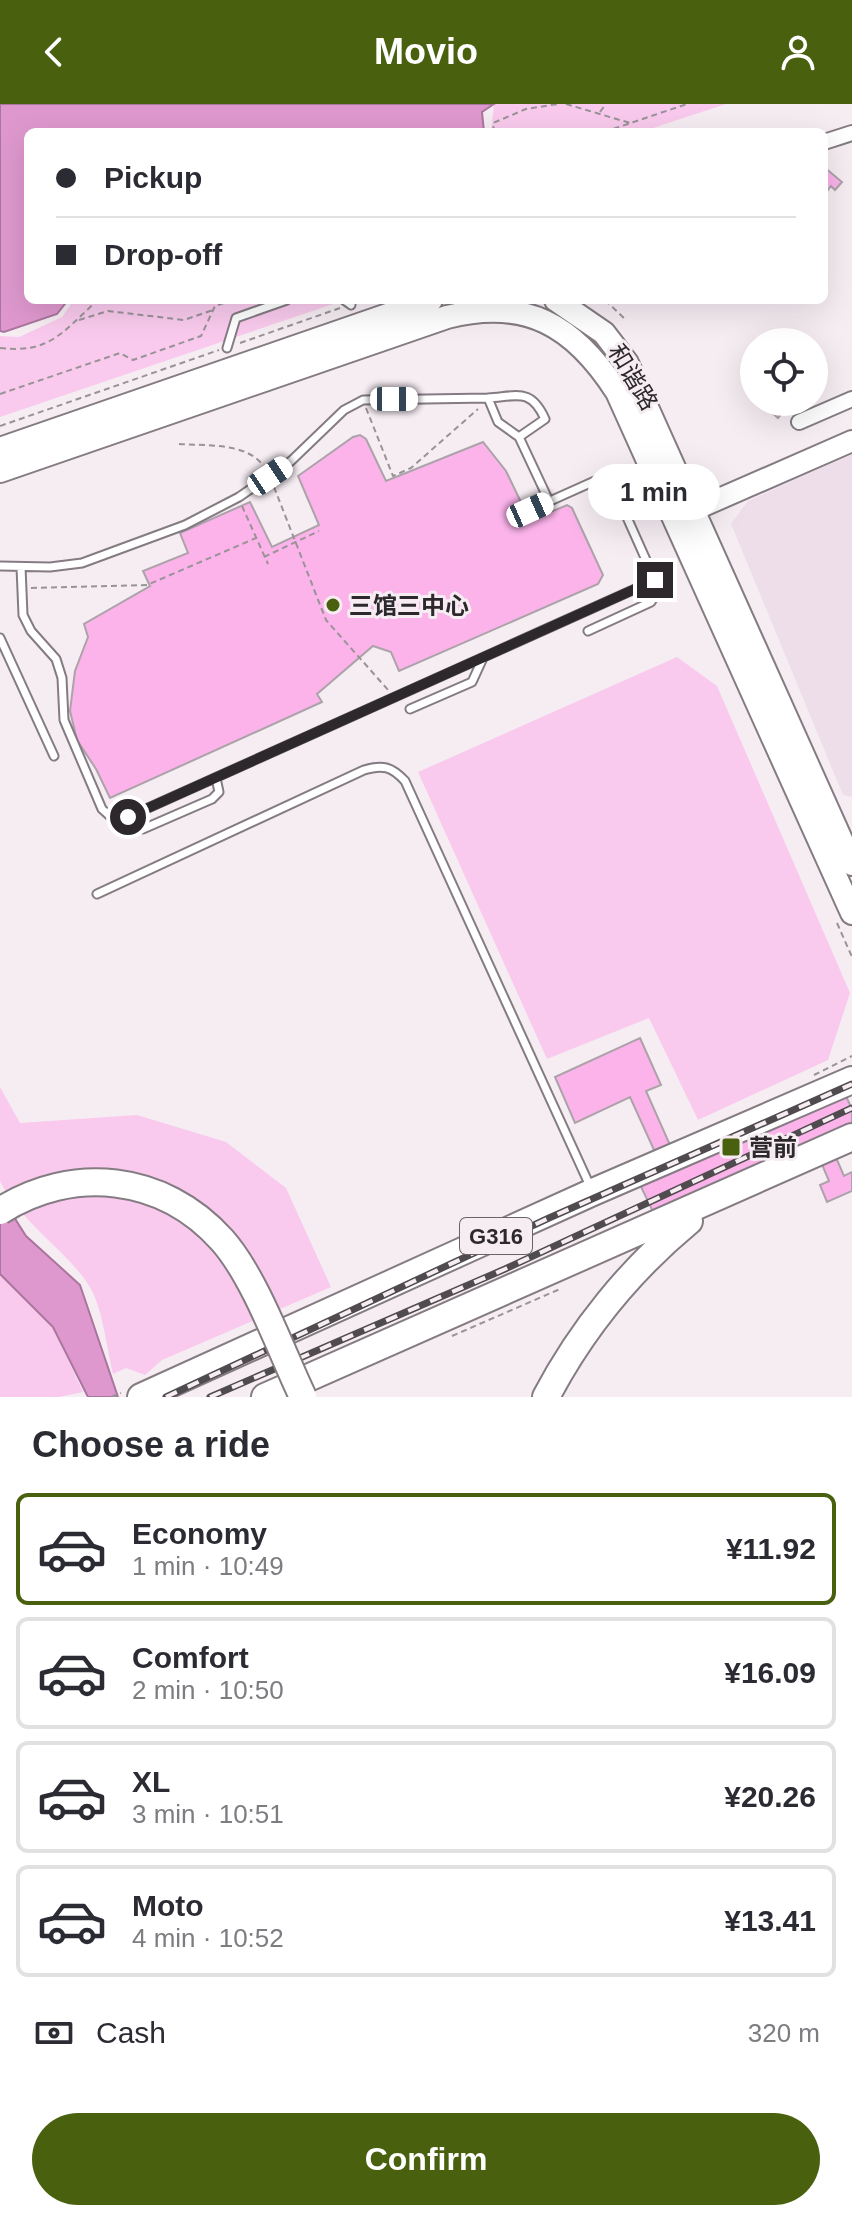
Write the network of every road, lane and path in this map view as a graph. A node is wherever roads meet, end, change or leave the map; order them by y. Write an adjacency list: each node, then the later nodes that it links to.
1 (558, 104): 7 (path)
2 (566, 104): 5 (path)
3 (606, 104): 5 (path)
4 (687, 104): 6 (path)
5 (599, 114): 6 (path)
6 (631, 123): 8 (path)
7 (494, 128)
8 (616, 128)
9 (852, 133): 10 (street)
10 (828, 141)
11 (94, 304): 19 (path)
12 (221, 304): 18 (path)
13 (276, 304): 22 (lane)
14 (343, 304): 22 (path)
15 (419, 304): 33 (main road)
16 (562, 304): 39 (main road, 和谐路)
17 (609, 304): 20 (path)
18 (213, 310): 19 (path); 23 (path)
19 (79, 320): 21 (path)
20 (626, 320)
21 (0, 348)
22 (227, 348): 29 (path)
23 (0, 394)
24 (488, 398): 26 (lane); 30 (lane); 30 (lane)
25 (852, 399): 28 (street)
26 (363, 400): 27 (path); 35 (lane)
27 (473, 414)
28 (799, 422)
29 (0, 426)
30 (519, 437): 36 (lane)
31 (852, 441): 39 (street)
32 (179, 444): 35 (path)
33 (0, 449)
34 (0, 471): 58 (main road, 和谐路)
35 (270, 476): 45 (lane); 51 (path)
36 (549, 501): 38 (lane); 46 (lane)
37 (241, 504): 41 (path)
38 (530, 510)
39 (694, 510): 56 (main road, 和谐路)
40 (319, 531): 42 (path, bridge)
41 (256, 538): 42 (path); 47 (path)
42 (264, 557): 43 (path, bridge)
43 (268, 564)
44 (0, 566): 45 (lane)
45 (21, 567): 47 (lane)
46 (655, 580): 48 (lane); 50 (lane)
47 (22, 588): 54 (lane)
48 (588, 631)
49 (0, 638): 53 (lane)
50 (483, 658): 51 (lane); 52 (lane)
51 (395, 697): 54 (lane)
52 (410, 709)
53 (54, 756)
54 (216, 778): 55 (lane)
55 (143, 829)
56 (852, 864)
57 (97, 894): 62 (lane)
58 (843, 914): 59 (path)
59 (852, 957)
60 (851, 1079): 62 (highway, G316)
61 (852, 1137): 63 (highway, G316)
62 (593, 1192): 66 (highway, G316)
63 (714, 1200): 67 (highway, G316); 70 (highway)
64 (0, 1211): 69 (highway, bridge)
65 (0, 1224): 68 (highway)
66 (141, 1397)
67 (265, 1397)
68 (293, 1397)
69 (303, 1397)
70 (546, 1397)

